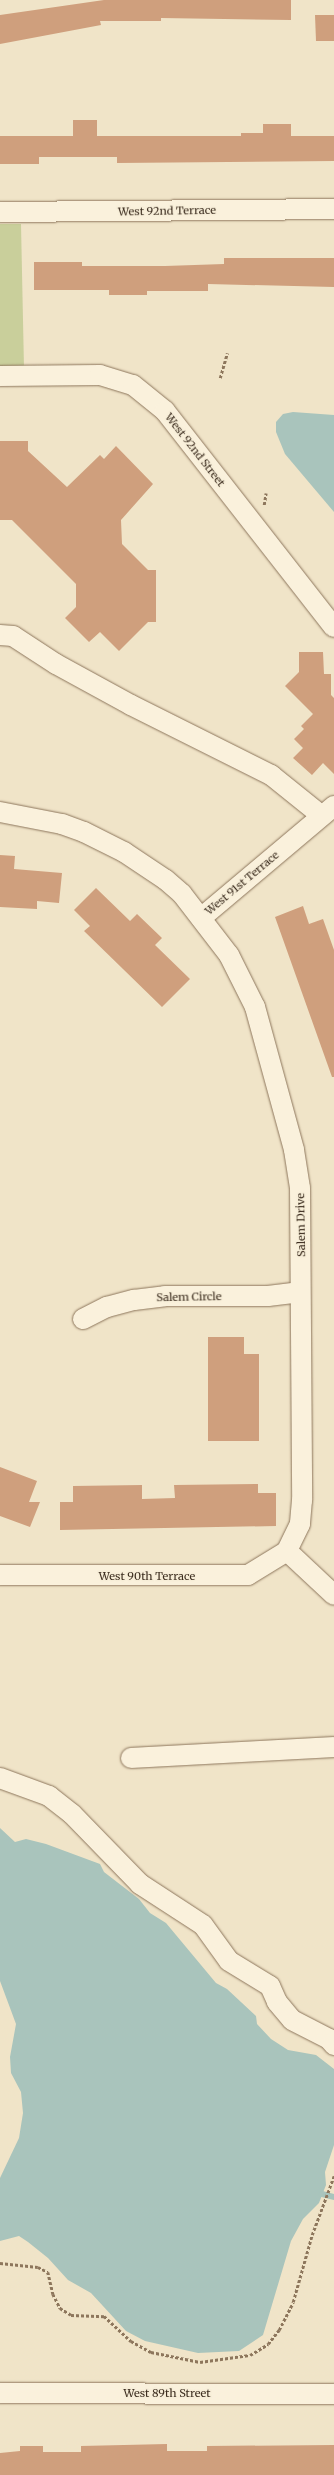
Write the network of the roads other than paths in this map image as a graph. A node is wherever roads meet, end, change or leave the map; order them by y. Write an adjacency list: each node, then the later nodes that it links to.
1 (334, 209): 2 (street, West 92nd Terrace)
2 (0, 212)
3 (0, 376): 4 (street, West 92nd Street)
4 (334, 626)
5 (0, 635): 6 (street)
6 (328, 811): 8 (street, West 91st Terrace)
7 (0, 812): 8 (street, West 91st Terrace)
8 (201, 918): 9 (street, Salem Drive)
9 (299, 1292): 10 (street, Salem Circle); 11 (street, Salem Drive)
10 (83, 1318)
11 (287, 1551): 12 (street, West 90th Terrace); 13 (street)
12 (0, 1575)
13 (334, 1595)
14 (334, 1747): 15 (street)
15 (131, 1758)
16 (0, 1778): 17 (street)
17 (334, 2045)
18 (0, 2393): 19 (street, West 89th Street)
19 (334, 2394)

